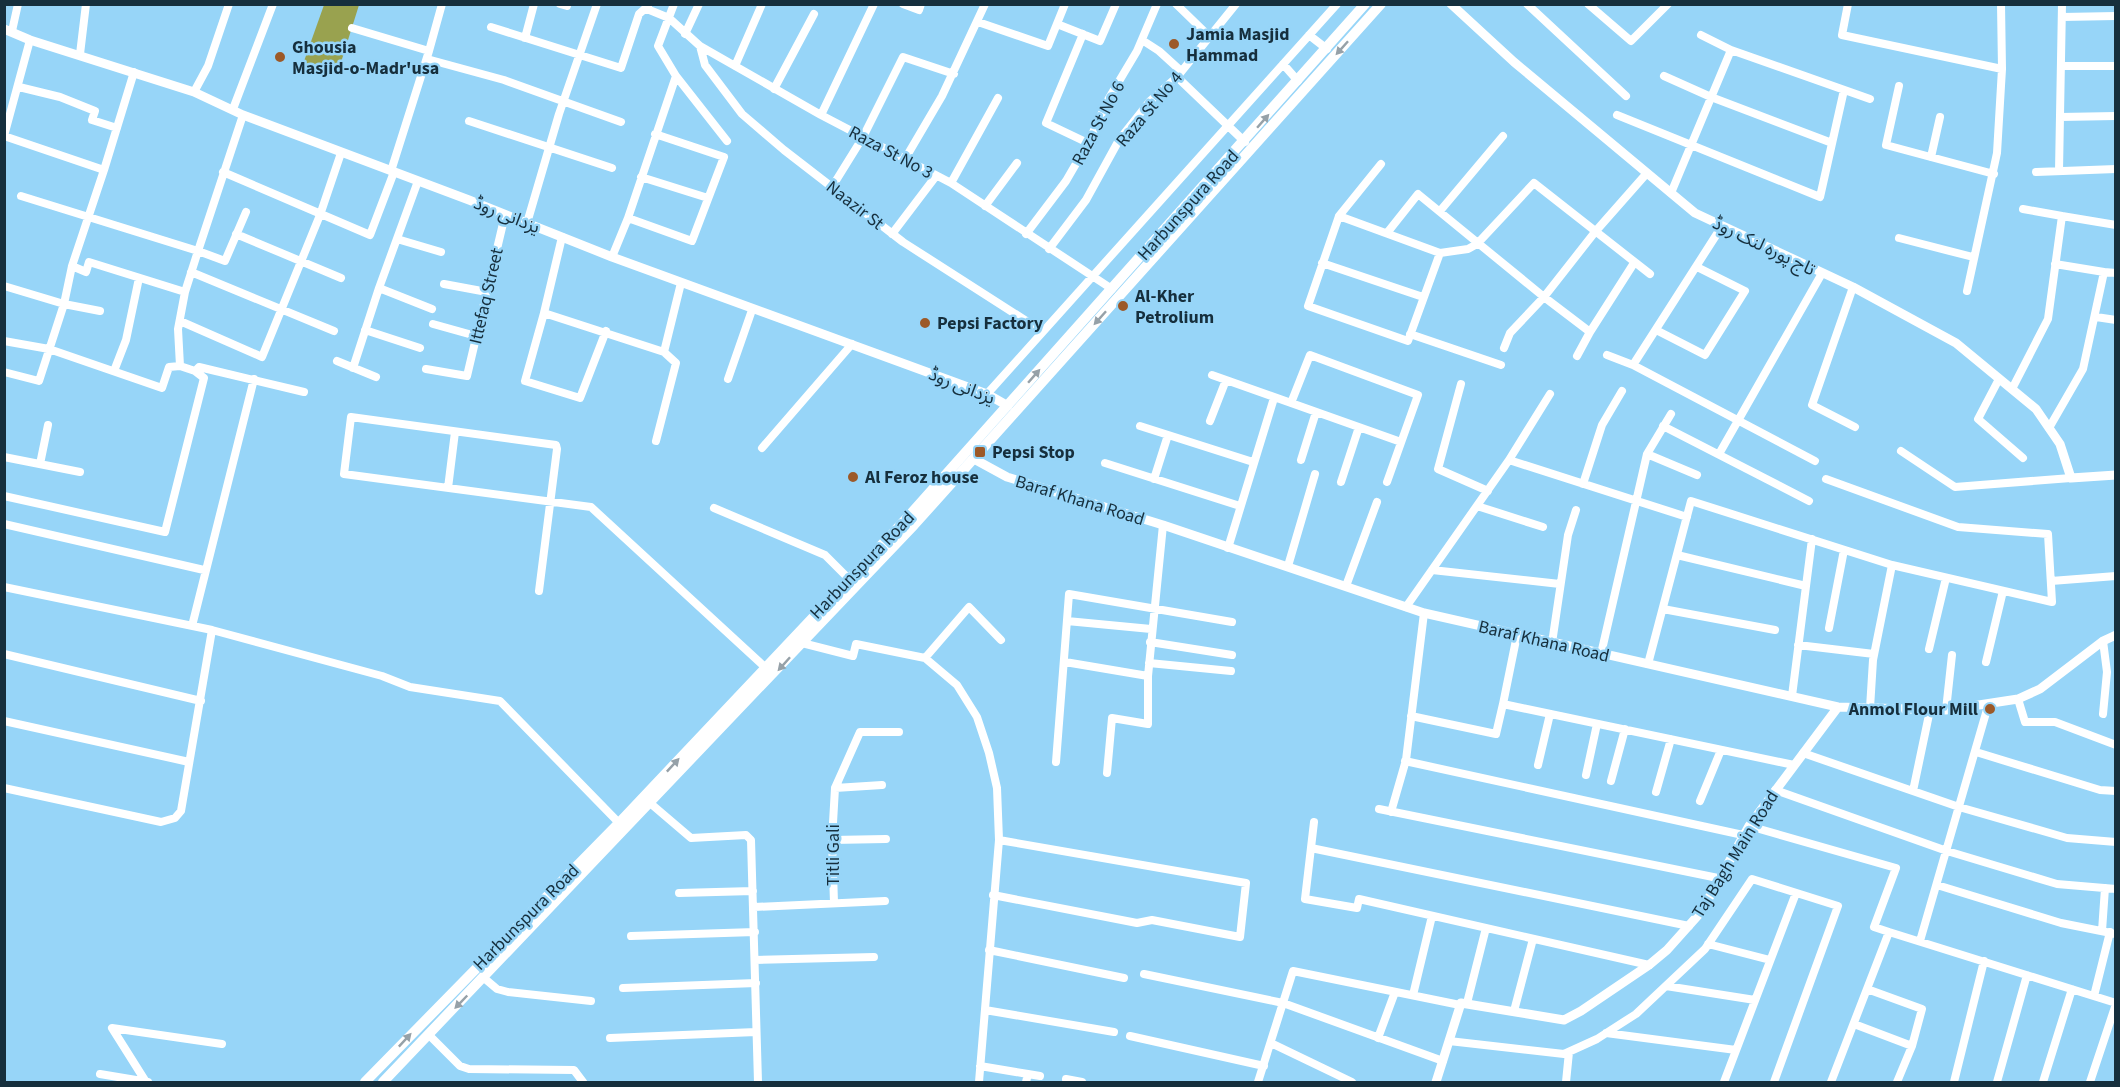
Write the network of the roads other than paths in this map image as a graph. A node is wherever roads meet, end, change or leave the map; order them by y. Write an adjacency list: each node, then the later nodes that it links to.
1 (18, 4): 40 (street)
2 (86, 4): 52 (street)
3 (229, 4): 70 (street)
4 (273, 4): 76 (street)
5 (442, 4): 53 (street)
6 (534, 4): 46 (street)
7 (597, 4): 54 (street)
8 (674, 4): 35 (street)
9 (699, 4): 41 (street)
10 (762, 4): 56 (street)
11 (874, 4): 78 (street)
12 (903, 4): 13 (street)
13 (921, 4)
14 (985, 4): 36 (street)
15 (1065, 4): 37 (street)
16 (1116, 4): 42 (street)
17 (1157, 4): 48 (street, Raza St No 6)
18 (1176, 4): 45 (street)
19 (1236, 4): 45 (street, Raza St No 4)
20 (1337, 4): 43 (street)
21 (1381, 4): 31 (main road, Harbunspura Road)
22 (1451, 4): 108 (street, تاج پورہ لنک روڈ)
23 (1527, 4): 30 (street)
24 (1588, 4): 25 (street)
25 (1668, 4)
26 (1848, 4): 59 (street)
27 (2001, 4): 59 (street)
28 (2062, 4): 34 (street)
29 (648, 7): 35 (street); 54 (street)
30 (1537, 8): 71 (street)
31 (1361, 9): 50 (main road, Harbunspura Road); 136 (main road, Harbunspura Road, one-way to 136)
32 (814, 14): 68 (street)
33 (2115, 16): 34 (street)
34 (2062, 17): 57 (street)
35 (669, 18): 41 (street, Raza St No 3); 63 (street)
36 (978, 22): 37 (street); 61 (street)
37 (1057, 24): 42 (street)
38 (490, 27): 46 (street)
39 (352, 28): 53 (street)
40 (8, 30): 47 (street, یزدانی روڈ)
41 (685, 34): 49 (street, Raza St No 3)
42 (1083, 34): 93 (street)
43 (1309, 35): 50 (street); 55 (street)
44 (1701, 35): 51 (street)
45 (1209, 36): 62 (street, Raza St No 4)
46 (525, 38): 54 (street)
47 (30, 40): 52 (street, یزدانی روڈ); 67 (street)
48 (1142, 40): 62 (street); 93 (street, Raza St No 6)
49 (700, 46): 56 (street, Raza St No 3); 114 (street, Naazir St)
50 (1327, 49): 65 (main road, Harbunspura Road)
51 (1731, 50): 69 (street); 72 (street)
52 (80, 54): 60 (street, یزدانی روڈ)
53 (428, 55): 75 (street); 104 (street)
54 (579, 56): 75 (street)
55 (1283, 64): 65 (street); 85 (street)
56 (735, 66): 68 (street, Raza St No 3)
57 (2062, 66): 58 (street); 82 (street)
58 (2115, 66)
59 (2002, 69): 109 (street)
60 (134, 72): 70 (street, یزدانی روڈ); 86 (street)
61 (954, 74): 89 (street); 98 (street)
62 (1179, 74): 85 (street); 141 (street, Raza St No 4)
63 (676, 76): 87 (street); 90 (street)
64 (1665, 76): 72 (street)
65 (1298, 81): 91 (main road, Harbunspura Road, one-way to 65)
66 (1899, 86): 97 (street)
67 (19, 87): 86 (street); 103 (street)
68 (774, 89): 78 (street, Raza St No 3)
69 (1844, 90): 74 (street); 92 (street)
70 (194, 92): 76 (street, یزدانی روڈ)
71 (1626, 96)
72 (1711, 97): 92 (street); 94 (street)
73 (998, 98): 113 (street)
74 (1870, 99)
75 (564, 102): 84 (street); 95 (street)
76 (233, 109): 77 (street, یزدانی روڈ)
77 (243, 115): 96 (street, یزدانی روڈ); 106 (street)
78 (821, 115): 89 (street, Raza St No 3)
79 (1617, 115): 94 (street)
80 (2115, 116): 82 (street)
81 (1940, 117): 97 (street)
82 (2060, 117): 105 (street)
83 (469, 121): 95 (street)
84 (621, 122)
85 (1226, 125): 91 (street); 158 (street)
86 (117, 128): 103 (street)
87 (655, 134): 111 (street); 117 (street)
88 (1503, 136): 120 (street)
89 (863, 137): 98 (street, Raza St No 3); 114 (street)
90 (727, 141)
91 (1245, 142): 136 (main road, Harbunspura Road)
92 (1832, 143): 94 (street)
93 (1088, 144): 135 (street, Raza St No 6)
94 (1690, 147): 115 (street)
95 (550, 149): 101 (street); 128 (street)
96 (341, 153): 104 (street, یزدانی روڈ); 124 (street)
97 (1931, 157): 109 (street)
98 (905, 159): 110 (street, Raza St No 3)
99 (1017, 163): 118 (street)
100 (1381, 164): 125 (street)
101 (612, 168)
102 (2115, 169): 105 (street)
103 (104, 170): 123 (street)
104 (392, 171): 112 (street, یزدانی روڈ); 124 (street)
105 (2059, 171): 107 (street)
106 (223, 172): 124 (street); 142 (street)
107 (2036, 172)
108 (1647, 173): 115 (street, تاج پورہ لنک روڈ); 131 (street)
109 (1994, 174): 146 (street)
110 (936, 176): 113 (street, Raza St No 3); 134 (street)
111 (641, 177): 117 (street); 127 (street)
112 (418, 181): 122 (street, یزدانی روڈ); 139 (street)
113 (951, 183): 118 (street, Raza St No 3)
114 (832, 187): 134 (street, Naazir St)
115 (1671, 193): 130 (street, تاج پورہ لنک روڈ)
116 (21, 196): 123 (street)
117 (708, 198): 127 (street)
118 (985, 206): 135 (street, Raza St No 3)
119 (2023, 209): 126 (street)
120 (1440, 211): 132 (street); 140 (street)
121 (246, 212): 133 (street)
122 (505, 214): 128 (street, یزدانی روڈ); 169 (street, Ittefaq Street)
123 (91, 215): 142 (street); 151 (street)
124 (320, 215): 147 (street)
125 (1338, 216): 132 (street); 148 (street)
126 (2062, 216): 129 (street); 150 (street)
127 (628, 218): 145 (street)
128 (527, 223): 137 (street, یزدانی روڈ)
129 (2115, 225)
130 (1722, 226): 152 (street); 157 (street, تاج پورہ لنک روڈ)
131 (1595, 232): 140 (street); 149 (street); 171 (street)
132 (1387, 233): 144 (street)
133 (236, 234): 142 (street); 147 (street)
134 (892, 234): 185 (street, Naazir St)
135 (1026, 234): 141 (street, Raza St No 3)
136 (1169, 234): 166 (main road, Harbunspura Road); 242 (main road, Harbunspura Road, one-way to 242)
137 (562, 237): 145 (street, یزدانی روڈ); 177 (street)
138 (1899, 238): 146 (street)
139 (397, 239): 143 (street); 165 (street)
140 (1477, 244): 144 (street); 171 (street)
141 (1049, 249): 158 (street, Raza St No 3)
142 (198, 250): 153 (street)
143 (441, 252)
144 (1440, 253): 170 (street)
145 (612, 257): 161 (street, یزدانی روڈ)
146 (1973, 257): 167 (street)
147 (301, 260): 160 (street); 174 (street)
148 (1322, 263): 170 (street); 188 (street)
149 (1634, 263): 156 (street); 187 (street)
150 (2055, 264): 154 (street); 214 (street)
151 (72, 266): 159 (street); 172 (street)
152 (1697, 267): 186 (street); 186 (street)
153 (191, 272): 168 (street); 174 (street)
154 (2104, 272): 155 (street); 178 (street)
155 (2115, 273)
156 (1650, 274)
157 (1821, 275): 164 (street, تاج پورہ لنک روڈ); 225 (street)
158 (1091, 277): 166 (street, Raza St No 3); 185 (street)
159 (139, 278): 168 (street); 204 (street)
160 (341, 278)
161 (681, 283): 175 (street, یزدانی روڈ); 195 (street)
162 (444, 284): 169 (street)
163 (4, 286): 172 (street)
164 (1853, 287): 211 (street, تاج پورہ لنک روڈ); 230 (street)
165 (379, 288): 173 (street); 182 (street)
166 (1112, 289): 221 (main road, Harbunspura Road, one-way to 166)
167 (1967, 291)
168 (185, 292): 180 (street)
169 (487, 292): 189 (street, Ittefaq Street)
170 (1423, 297): 188 (street)
171 (1544, 297): 187 (street); 193 (street)
172 (64, 304): 176 (street); 194 (street)
173 (432, 309)
174 (281, 310): 180 (street); 183 (street)
175 (752, 310): 191 (street, یزدانی روڈ); 210 (street)
176 (100, 311)
177 (544, 313): 184 (street); 184 (street)
178 (2096, 317): 179 (street); 231 (street)
179 (2115, 320)
180 (180, 321): 201 (street)
181 (433, 324): 189 (street)
182 (365, 330): 192 (street); 202 (street)
183 (334, 331)
184 (606, 331): 195 (street)
185 (1042, 331): 217 (street)
186 (1658, 331): 200 (street)
187 (1590, 332): 197 (street)
188 (1410, 334): 199 (street)
189 (476, 336): 203 (street, Ittefaq Street)
190 (4, 341): 194 (street)
191 (852, 344): 217 (street, یزدانی روڈ); 236 (street)
192 (420, 348)
193 (1504, 348)
194 (50, 349): 204 (street); 207 (street)
195 (664, 352): 234 (street)
196 (1607, 355): 200 (street)
197 (1576, 356)
198 (337, 361): 202 (street)
199 (1502, 365)
200 (1633, 365): 225 (street)
201 (180, 366): 204 (street); 205 (street)
202 (353, 368): 208 (street)
203 (426, 369)
204 (114, 371)
205 (195, 371): 209 (street); 261 (street)
206 (1212, 375): 212 (street)
207 (5, 376)
208 (376, 377)
209 (254, 379): 216 (street); 281 (street)
210 (728, 379)
211 (1999, 379): 214 (street, تاج پورہ لنک روڈ); 241 (street)
212 (1226, 380): 219 (street); 224 (street)
213 (1461, 384): 260 (street)
214 (2012, 389): 231 (street, تاج پورہ لنک روڈ)
215 (1622, 391): 258 (street)
216 (304, 392)
217 (987, 394): 221 (street, یزدانی روڈ)
218 (1550, 394): 244 (street)
219 (1274, 398): 220 (street); 246 (street)
220 (1290, 403): 222 (street); 235 (street)
221 (1008, 406): 271 (main road, Harbunspura Road)
222 (1316, 412): 229 (street); 243 (street)
223 (1671, 414): 228 (street)
224 (1210, 421)
225 (1738, 421): 239 (street); 245 (street)
226 (48, 425): 248 (street)
227 (1140, 426): 233 (street)
228 (1664, 426): 238 (street); 239 (street)
229 (1359, 427): 235 (street); 256 (street)
230 (1855, 427)
231 (2049, 428): 253 (street, تاج پورہ لنک روڈ)
232 (455, 432): 259 (street); 259 (street); 262 (street)
233 (1168, 435): 246 (street); 254 (street)
234 (656, 441)
235 (1401, 442): 257 (street)
236 (762, 448)
237 (1900, 451): 253 (street)
238 (1647, 454): 251 (street); 263 (street)
239 (1719, 454): 264 (street)
240 (4, 457): 248 (street)
241 (2022, 458)
242 (974, 459): 271 (main road, Harbunspura Road); 273 (street, Baraf Khana Road)
243 (1301, 460)
244 (1509, 460): 258 (street); 260 (street)
245 (1815, 461)
246 (1253, 462): 266 (street)
247 (1105, 463): 254 (street)
248 (40, 464): 249 (street)
249 (80, 472)
250 (1315, 474): 280 (street)
251 (1697, 475)
252 (2115, 475): 253 (street)
253 (2071, 478)
254 (1154, 479): 266 (street)
255 (1826, 479): 286 (street)
256 (1341, 482)
257 (1387, 482)
258 (1583, 484): 263 (street)
259 (448, 488): 262 (street)
260 (1488, 491): 267 (street)
261 (4, 496)
262 (551, 501): 291 (street); 323 (street)
263 (1637, 501): 270 (street); 314 (street)
264 (1809, 501)
265 (1377, 502): 288 (street)
266 (1240, 506): 276 (street)
267 (1478, 506): 274 (street); 282 (street)
268 (714, 508): 284 (street)
269 (1576, 510): 287 (street)
270 (1687, 517): 275 (street); 278 (street)
271 (911, 522): 284 (main road, Harbunspura Road); 310 (main road, Harbunspura Road)
272 (4, 524): 281 (street)
273 (1163, 525): 276 (street, Baraf Khana Road); 294 (street)
274 (1543, 527)
275 (1812, 539): 277 (street); 289 (street)
276 (1228, 548): 280 (street, Baraf Khana Road)
277 (1844, 550): 279 (street); 300 (street)
278 (1677, 555): 289 (street); 295 (street)
279 (1892, 565): 285 (street); 315 (street)
280 (1288, 566): 288 (street, Baraf Khana Road)
281 (204, 570): 299 (street)
282 (1432, 570): 287 (street); 293 (street)
283 (2115, 576): 286 (street)
284 (848, 578): 323 (main road, Harbunspura Road)
285 (1946, 578): 292 (street); 312 (street)
286 (2051, 581): 292 (street)
287 (1560, 584): 309 (street)
288 (1346, 586): 293 (street, Baraf Khana Road)
289 (1806, 586): 311 (street)
290 (4, 587): 299 (street)
291 (539, 591)
292 (2003, 591): 320 (street)
293 (1406, 607): 296 (street, Baraf Khana Road)
294 (1153, 609): 297 (street); 298 (street); 301 (street)
295 (1663, 609): 303 (street); 322 (street)
296 (1424, 613): 304 (street, Baraf Khana Road); 337 (street)
297 (1067, 621): 301 (street); 319 (street)
298 (1232, 622)
299 (192, 626): 302 (street)
300 (1829, 628)
301 (1151, 629): 308 (street)
302 (212, 630): 328 (street); 368 (street)
303 (1775, 630)
304 (1517, 635): 309 (street, Baraf Khana Road); 329 (street)
305 (2115, 635): 307 (street, Baraf Khana Road)
306 (1001, 640): 318 (street)
307 (2103, 641): 327 (street, Baraf Khana Road); 336 (street)
308 (1150, 642): 316 (street); 321 (street)
309 (1552, 643): 314 (street, Baraf Khana Road)
310 (802, 644): 318 (street); 363 (main road, Harbunspura Road, one-way to 363)
311 (1798, 645): 315 (street); 326 (street)
312 (1929, 650)
313 (4, 654): 328 (street)
314 (1601, 654): 322 (street, Baraf Khana Road)
315 (1874, 654): 332 (street)
316 (1232, 655)
317 (1952, 655): 334 (street)
318 (925, 658): 372 (street)
319 (1065, 662): 325 (street); 349 (street)
320 (1986, 662)
321 (1149, 663): 324 (street); 325 (street)
322 (1648, 664): 326 (street, Baraf Khana Road)
323 (766, 668): 368 (main road, Harbunspura Road, one-way to 323)
324 (1232, 671)
325 (1148, 676): 352 (street)
326 (1792, 696): 331 (street, Baraf Khana Road)
327 (2018, 699): 330 (street, Baraf Khana Road); 343 (street)
328 (201, 701): 348 (street)
329 (1503, 704): 335 (street); 337 (street)
330 (1988, 705): 334 (street, Baraf Khana Road); 345 (street)
331 (1838, 707): 332 (street, Baraf Khana Road); 346 (street, Taj Bagh Main Road)
332 (1869, 708): 333 (street, Baraf Khana Road)
333 (1930, 710): 334 (street, Baraf Khana Road); 360 (street)
334 (1946, 710)
335 (1550, 714): 339 (street); 350 (street)
336 (2103, 714)
337 (1411, 716): 347 (street)
338 (4, 721): 348 (street)
339 (1597, 724): 340 (street); 353 (street)
340 (1625, 729): 342 (street); 354 (street)
341 (899, 732): 357 (street, Titli Gali)
342 (1671, 739): 344 (street); 361 (street)
343 (2115, 745)
344 (1721, 750): 351 (street); 362 (street)
345 (1976, 752): 359 (street); 364 (street)
346 (1803, 753): 351 (street, Taj Bagh Main Road); 360 (street)
347 (1406, 761): 366 (street); 369 (street)
348 (189, 762): 356 (street)
349 (1056, 762)
350 (1538, 765)
351 (1794, 765): 358 (street, Taj Bagh Main Road)
352 (1107, 772)
353 (1586, 775)
354 (1611, 781)
355 (882, 785): 357 (street)
356 (4, 788)
357 (835, 788): 371 (street, Titli Gali)
358 (1775, 790): 369 (street, Taj Bagh Main Road); 375 (street)
359 (2115, 790)
360 (1913, 791): 364 (street)
361 (1656, 792)
362 (1700, 801)
363 (650, 804): 368 (main road, Harbunspura Road); 380 (street)
364 (1959, 807): 373 (street); 375 (street)
365 (1379, 808): 366 (street)
366 (1391, 812): 376 (street)
367 (1314, 822): 374 (street)
368 (622, 826): 405 (main road, Harbunspura Road); 444 (main road, Harbunspura Road, one-way to 368)
369 (1746, 831): 376 (street, Taj Bagh Main Road); 391 (street)
370 (886, 839): 371 (street)
371 (832, 840): 385 (street, Titli Gali)
372 (999, 840): 383 (street); 383 (street)
373 (2115, 842)
374 (1311, 848): 387 (street); 388 (street)
375 (1947, 851): 377 (street); 378 (street)
376 (1718, 878): 388 (street, Taj Bagh Main Road)
377 (1936, 885): 392 (street); 395 (street)
378 (2105, 888): 379 (street); 392 (street)
379 (2115, 889)
380 (753, 891): 381 (street); 386 (street)
381 (679, 893)
382 (1796, 893): 396 (street); 400 (street); 455 (street)
383 (993, 895): 397 (street)
384 (885, 901): 385 (street)
385 (834, 903): 386 (street, Titli Gali)
386 (754, 907): 390 (street)
387 (1432, 916): 389 (street); 413 (street)
388 (1689, 926): 402 (street, Taj Bagh Main Road)
389 (1486, 928): 394 (street); 419 (street)
390 (755, 932): 393 (street); 399 (street)
391 (1889, 932): 395 (street); 410 (street)
392 (2109, 932): 414 (street)
393 (631, 936)
394 (1533, 939): 402 (street); 421 (street)
395 (1920, 941): 401 (street)
396 (1708, 944): 400 (street); 408 (street)
397 (989, 950): 406 (street); 420 (street)
398 (874, 957): 399 (street)
399 (755, 960): 407 (street)
400 (1770, 960): 415 (street)
401 (1984, 961): 404 (street); 458 (street)
402 (1649, 965): 421 (street, Taj Bagh Main Road)
403 (1144, 974): 417 (street)
404 (2027, 975): 411 (street); 459 (street)
405 (484, 978): 416 (street); 426 (main road, Harbunspura Road, one-way to 426)
406 (1124, 978)
407 (756, 983): 409 (street); 423 (street)
408 (1666, 986): 415 (street); 425 (street)
409 (623, 988)
410 (1867, 989): 422 (street); 433 (street)
411 (2072, 989): 414 (street); 460 (street)
412 (1395, 992): 413 (street); 417 (street); 429 (street)
413 (1413, 995): 419 (street)
414 (2094, 996): 418 (street)
415 (1755, 1000): 434 (street)
416 (591, 1001)
417 (1283, 1003): 429 (street); 432 (street)
418 (2115, 1003): 461 (street)
419 (1464, 1004): 421 (street, Taj Bagh Main Road); 430 (street)
420 (985, 1010): 424 (street); 437 (street)
421 (1514, 1011)
422 (1854, 1024): 433 (street); 456 (street)
423 (756, 1032): 428 (street); 447 (street)
424 (1114, 1032)
425 (1606, 1033): 434 (street); 435 (street)
426 (429, 1035): 445 (main road, Harbunspura Road); 446 (street)
427 (1130, 1036): 438 (street)
428 (610, 1038)
429 (1378, 1038): 436 (street)
430 (1449, 1041): 435 (street); 436 (street)
431 (222, 1044): 443 (street)
432 (1271, 1044): 438 (street); 451 (street)
433 (1912, 1046): 457 (street)
434 (1736, 1050): 454 (street)
435 (1569, 1052): 453 (street)
436 (1443, 1061): 452 (street)
437 (980, 1066): 441 (street); 448 (street)
438 (1264, 1066): 450 (street)
439 (100, 1074): 443 (street)
440 (1040, 1077): 441 (street)
441 (1027, 1078)
442 (1066, 1079): 449 (street)
443 (147, 1082)
444 (365, 1083)
445 (383, 1083)
446 (583, 1083)
447 (758, 1083)
448 (979, 1083)
449 (1082, 1083)
450 (1258, 1083)
451 (1352, 1083)
452 (1436, 1083)
453 (1566, 1083)
454 (1724, 1083)
455 (1774, 1083)
456 (1831, 1083)
457 (1897, 1083)
458 (1954, 1083)
459 (1997, 1083)
460 (2043, 1083)
461 (2090, 1083)

